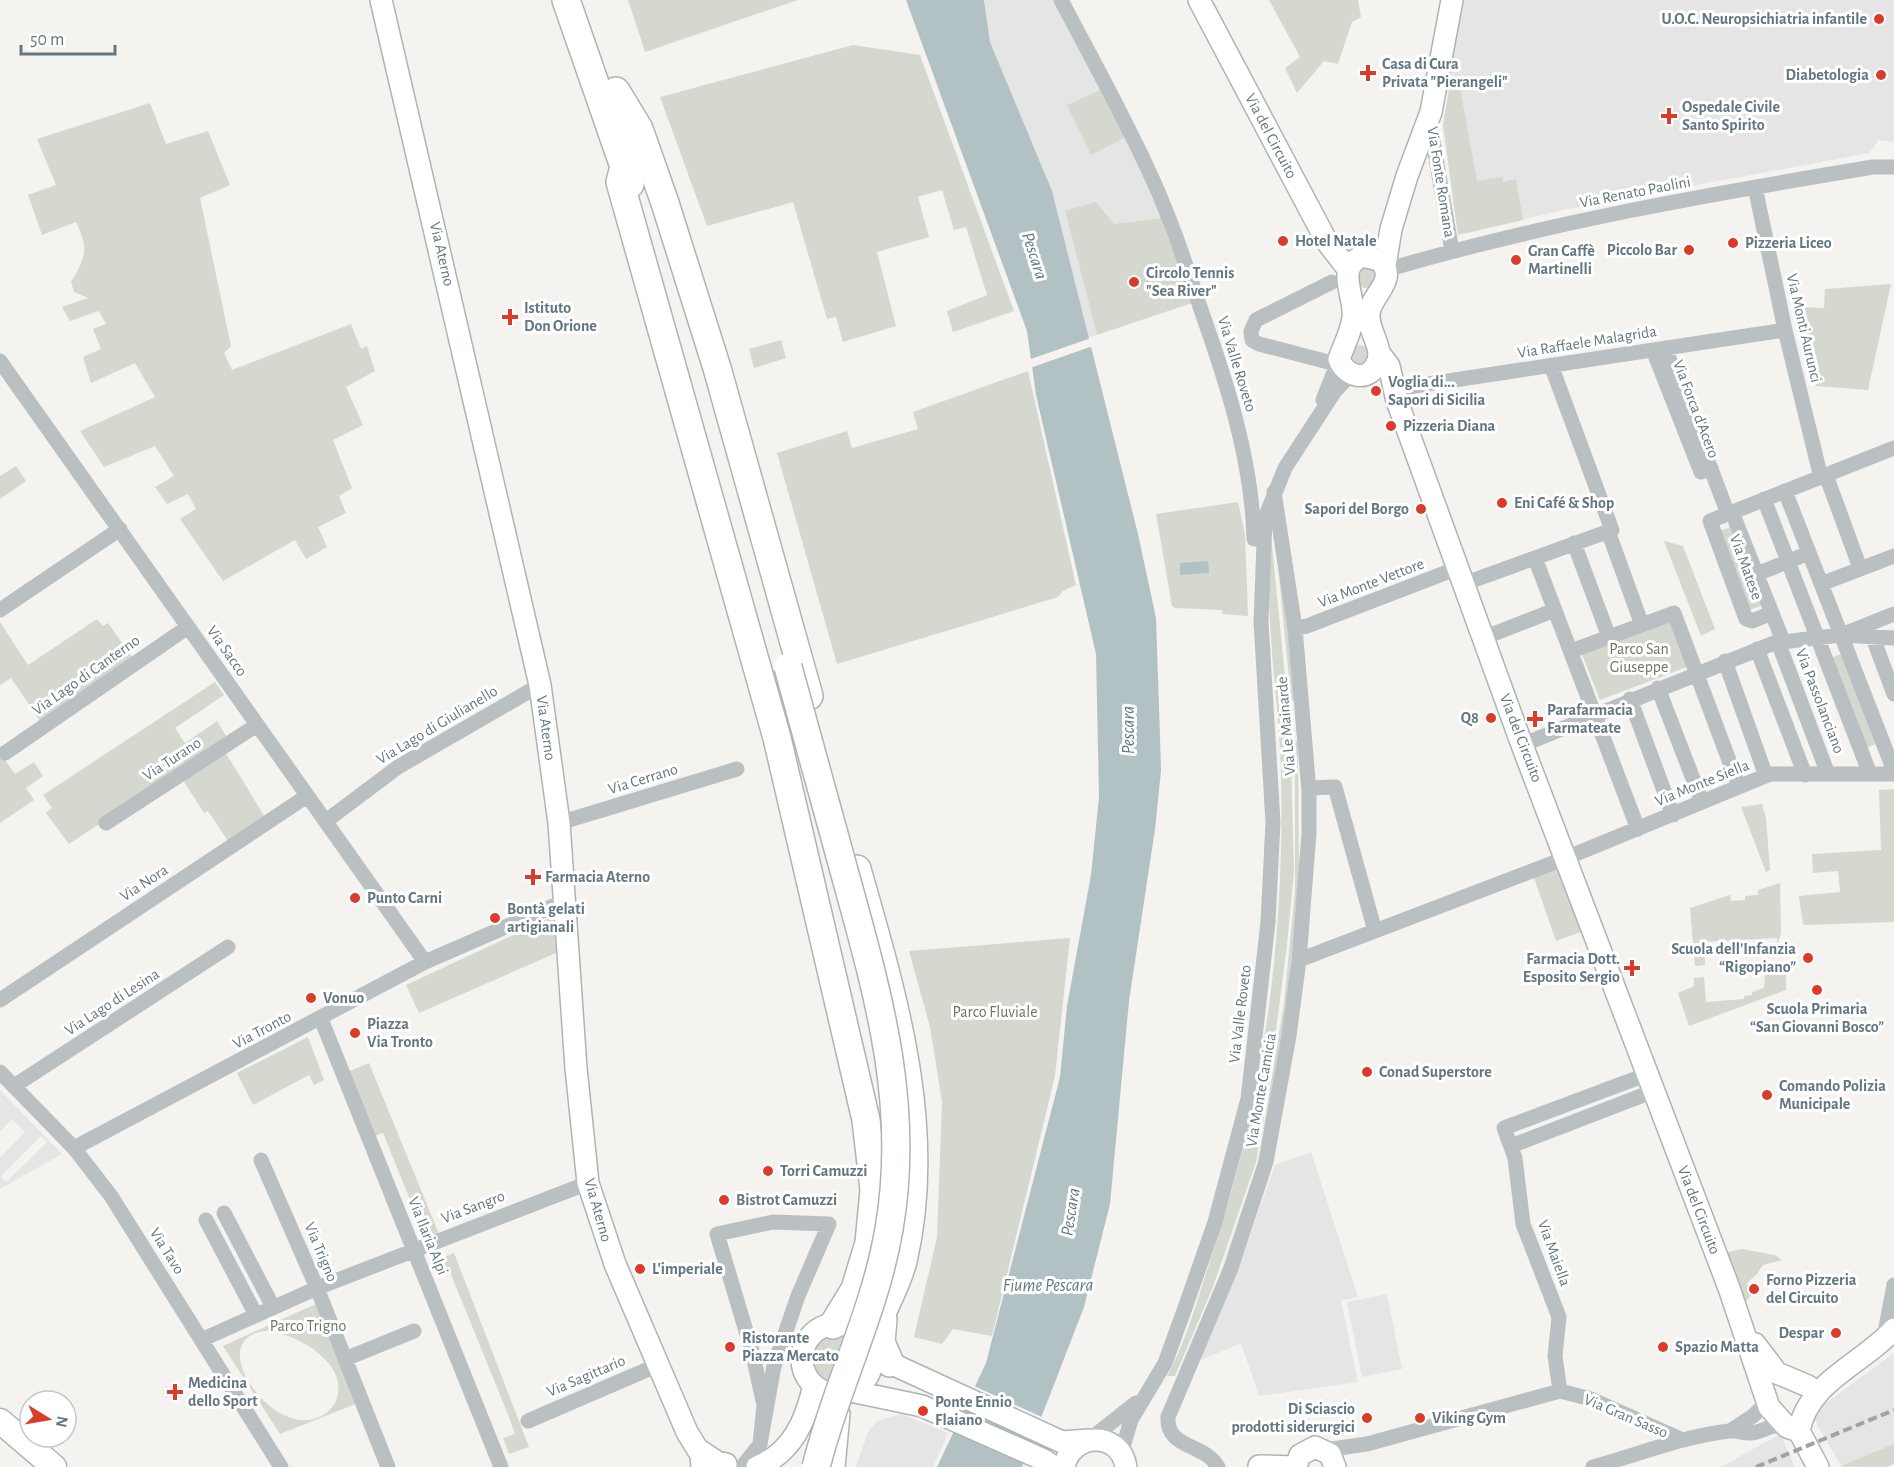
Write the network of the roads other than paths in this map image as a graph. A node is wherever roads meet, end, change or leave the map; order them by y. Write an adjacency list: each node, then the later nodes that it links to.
1 (381, 0): 63 (street, Via Aterno)
2 (566, 0): 11 (highway)
3 (584, 0): 8 (highway)
4 (1061, 0): 47 (street, Via Valle Roveto)
5 (1199, 0): 17 (street, Via del Circuito)
6 (1440, 0): 10 (street, Via Fonte Romana)
7 (1452, 0): 9 (street, Via Fonte Romana)
8 (616, 91): 61 (highway); 114 (highway)
9 (1431, 112): 10 (street, Via Fonte Romana); 15 (street, Via Fonte Romana)
10 (1417, 150): 14 (street, Via Fonte Romana)
11 (624, 167): 61 (highway); 109 (highway)
12 (1894, 167): 13 (street, Via Renato Paolini)
13 (1755, 187): 15 (street, Via Renato Paolini); 19 (street, Via Monti Aurunci)
14 (1391, 229): 16 (street, Via Fonte Romana); 17 (street, Via Fonte Romana)
15 (1452, 251): 16 (street, Via Renato Paolini)
16 (1385, 268): 17 (street); 18 (street, Via Fonte Romana)
17 (1348, 273): 18 (street); 24 (street); 24 (street)
18 (1379, 292): 21 (street, Via del Circuito)
19 (1785, 330): 20 (street, Via Raffaele Malagrida); 27 (street, Via Monti Aurunci)
20 (1659, 349): 23 (street, Via Raffaele Malagrida); 31 (street, Via Forca d'Acero)
21 (1380, 354): 24 (street); 25 (street, Via del Circuito)
22 (0, 361): 32 (street, Via Sacco)
23 (1551, 366): 25 (street, Via Raffaele Malagrida); 33 (street)
24 (1348, 368): 25 (street); 29 (street)
25 (1396, 395): 41 (street, Via del Circuito)
26 (1894, 448): 27 (street, Via Matese)
27 (1824, 477): 28 (street, Via Matese); 39 (street, Via Monti Aurunci)
28 (1785, 491): 30 (street, Via Matese); 35 (street)
29 (1272, 496): 47 (street, Via Valle Roveto); 50 (street, Via Le Mainarde)
30 (1764, 499): 31 (street, Via Matese); 38 (street)
31 (1730, 513): 40 (street, Via Matese); 45 (street, Via Matese)
32 (120, 529): 43 (street); 49 (street, Via Sacco)
33 (1610, 531): 34 (street); 48 (street)
34 (1574, 543): 37 (street); 52 (street)
35 (1809, 554): 38 (street, Via Matese); 42 (street)
36 (1894, 556): 39 (street)
37 (1535, 558): 41 (street); 44 (street)
38 (1788, 561): 40 (street, Via Matese); 53 (street)
39 (1860, 568): 42 (street)
40 (1756, 574): 45 (street, Via Matese)
41 (1461, 576): 50 (street, Via Monte Vettore); 54 (street, Via del Circuito)
42 (1821, 584): 51 (street)
43 (0, 610)
44 (1555, 610): 54 (street); 59 (street)
45 (1772, 613): 57 (street, Via Matese)
46 (1894, 614): 51 (street, Via Passolanciano)
47 (1261, 622): 121 (street, Via Valle Roveto)
48 (1642, 625): 52 (street); 62 (street)
49 (188, 627): 68 (street, Via Sacco); 71 (street, Via Lago di Canterno)
50 (1295, 628): 79 (street, Via Le Mainarde)
51 (1841, 635): 53 (street, Via Passolanciano); 55 (street, Via Passolanciano); 70 (street)
52 (1609, 637): 59 (street)
53 (1817, 637): 57 (street, Via Passolanciano); 72 (street, Via Passolanciano)
54 (1483, 638): 69 (street, Via del Circuito)
55 (1874, 638): 56 (street, Via Passolanciano); 65 (street)
56 (1894, 638)
57 (1781, 641): 58 (street, Via Passolanciano); 75 (street, Via Passolanciano)
58 (1757, 649): 60 (street, Via Passolanciano); 76 (street)
59 (1571, 651): 67 (street)
60 (1725, 661): 62 (street, Via Passolanciano); 77 (street)
61 (781, 669): 133 (highway); 136 (highway, bridge)
62 (1695, 673): 64 (street, Via Passolanciano); 78 (street)
63 (540, 685): 83 (street, Via Lago di Giulianello); 85 (street, Via Aterno)
64 (1658, 688): 66 (street, Via Passolanciano); 81 (street)
65 (1894, 694)
66 (1629, 699): 67 (street, Via Passolanciano); 82 (street)
67 (1595, 714): 69 (street, Via Passolanciano); 86 (street)
68 (257, 724): 80 (street, Via Sacco); 84 (street, Via Turano)
69 (1522, 745): 87 (street, Via del Circuito)
70 (1890, 750): 72 (street, Via Passolanciano); 74 (street)
71 (5, 753)
72 (1867, 767): 74 (street, Via Monte Siella); 75 (street, Via Monte Siella)
73 (737, 769): 85 (street, Via Cerrano)
74 (1894, 772)
75 (1828, 774): 76 (street, Via Monte Siella)
76 (1805, 775): 77 (street, Via Monte Siella)
77 (1766, 776): 78 (street, Via Monte Siella)
78 (1739, 787): 81 (street, Via Monte Siella)
79 (1309, 788): 89 (street); 91 (street, Via Le Mainarde)
80 (307, 796): 83 (street, Via Sacco); 93 (street, Via Nora)
81 (1702, 802): 82 (street, Via Monte Siella)
82 (1672, 815): 86 (street, Via Monte Siella)
83 (326, 821): 92 (street, Via Sacco)
84 (106, 823)
85 (559, 823): 88 (street, Via Aterno)
86 (1638, 829): 87 (street, Via Monte Siella)
87 (1566, 858): 89 (street); 96 (street, Via del Circuito)
88 (565, 901): 92 (street, Via Tronto); 101 (street, Via Aterno)
89 (1375, 931): 91 (street)
90 (228, 947): 97 (street, Via Lago di Lesina)
91 (1299, 960): 146 (street, Via Monte Camicia)
92 (425, 962): 94 (street, Via Tronto)
93 (0, 1000)
94 (321, 1019): 99 (street, Via Tronto); 104 (street, Via Ilaria Alpi)
95 (0, 1072): 97 (street, Via Tavo)
96 (1651, 1083): 98 (street); 98 (street, Via Maiella); 110 (street, Via del Circuito)
97 (14, 1086): 99 (street, Via Tavo)
98 (1511, 1146): 118 (street, Via Maiella)
99 (75, 1148): 113 (street, Via Tavo)
100 (261, 1160): 106 (street, Via Trigno)
101 (588, 1183): 104 (street, Via Sangro); 116 (street, Via Aterno)
102 (224, 1213): 107 (street)
103 (206, 1220): 108 (street)
104 (413, 1249): 106 (street, Via Sangro); 144 (street, Via Ilaria Alpi)
105 (1894, 1285): 112 (street)
106 (317, 1288): 107 (street, Via Sangro); 115 (street, Via Trigno)
107 (273, 1307): 108 (street, Via Sangro)
108 (256, 1315): 113 (street, Via Sangro)
109 (832, 1325): 114 (street); 117 (street)
110 (1744, 1329): 119 (street, Via del Circuito); 123 (street, Via del Circuito)
111 (414, 1331): 115 (street)
112 (1890, 1336): 119 (street)
113 (201, 1340): 142 (street, Via Tavo)
114 (877, 1354): 120 (street); 129 (street)
115 (345, 1359): 143 (street, Via Trigno)
116 (658, 1365): 125 (street, Via Sagittario); 138 (street, Via Aterno)
117 (814, 1385): 120 (street); 133 (street)
118 (1560, 1391): 127 (street, Via Gran Sasso); 134 (street, Via Gran Sasso)
119 (1811, 1391): 123 (street); 126 (street)
120 (849, 1392): 122 (street); 136 (street)
121 (1147, 1393): 129 (street, Via Valle Roveto); 137 (street, Via Valle Roveto)
122 (878, 1397): 136 (street); 139 (street)
123 (1767, 1402): 126 (street, Via del Circuito); 128 (street)
124 (0, 1421): 141 (main road)
125 (528, 1421)
126 (1793, 1429): 128 (street); 148 (street, Via del Circuito)
127 (1655, 1430): 130 (street, Via Gran Sasso); 132 (street)
128 (1730, 1431): 130 (street)
129 (1089, 1440): 137 (street); 139 (street)
130 (1683, 1440): 132 (street)
131 (760, 1444): 131 (street); 133 (street); 138 (street)
132 (1657, 1450): 147 (street)
133 (793, 1457): 145 (street)
134 (1330, 1458): 135 (street)
135 (1298, 1461): 140 (street)
136 (829, 1462)
137 (1125, 1462)
138 (718, 1463)
139 (1054, 1465)
140 (1255, 1466)
141 (54, 1467)
142 (281, 1467)
143 (388, 1467)
144 (501, 1467)
145 (757, 1467)
146 (1218, 1467)
147 (1593, 1467)
148 (1818, 1467)

